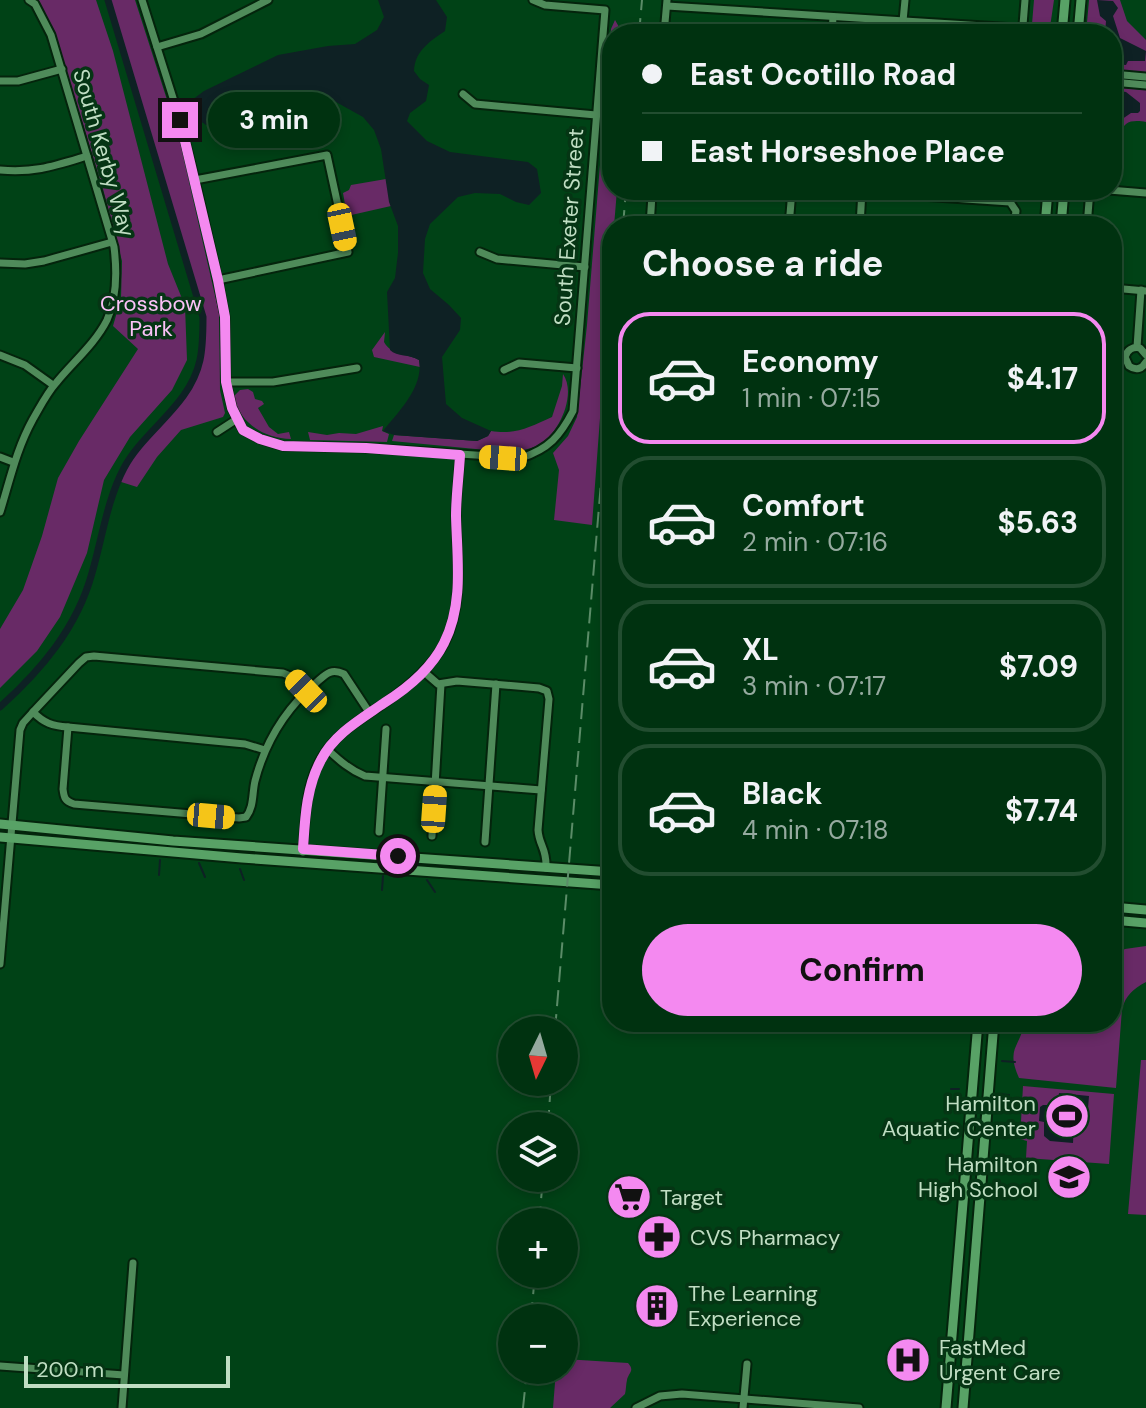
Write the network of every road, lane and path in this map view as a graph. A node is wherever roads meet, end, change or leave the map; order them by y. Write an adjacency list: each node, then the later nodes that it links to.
1 (29, 0): 21 (street, South Kerby Way)
2 (142, 0): 20 (street)
3 (268, 0): 20 (street)
4 (533, 0): 12 (street, South Exeter Street)
5 (905, 0): 11 (street)
6 (1025, 0): 16 (street)
7 (1065, 0): 17 (main road)
8 (1081, 0): 18 (main road)
9 (667, 3): 10 (street); 13 (street)
10 (833, 17): 11 (street); 14 (street)
11 (903, 21): 15 (street)
12 (604, 24)
13 (665, 24)
14 (833, 24)
15 (954, 24)
16 (1023, 24)
17 (1063, 24)
18 (1079, 24)
19 (602, 45): 28 (street, South Exeter Street)
20 (157, 47): 31 (street)
21 (62, 69): 24 (street); 29 (street, South Kerby Way)
22 (1122, 75): 23 (street)
23 (1146, 77)
24 (0, 81)
25 (1122, 83): 26 (street)
26 (1146, 85)
27 (463, 94): 28 (street)
28 (596, 115): 39 (street, South Exeter Street)
29 (87, 156): 30 (street); 36 (street, South Kerby Way)
30 (0, 170)
31 (195, 180): 40 (street); 40 (street)
32 (1122, 191): 33 (street)
33 (1146, 193)
34 (983, 200): 35 (street)
35 (1015, 216)
36 (112, 242): 38 (street); 51 (street, South Kerby Way)
37 (480, 252): 39 (street)
38 (0, 263)
39 (585, 267): 48 (street, South Exeter Street)
40 (218, 280): 50 (street)
41 (1122, 289): 42 (street)
42 (1144, 290): 43 (street)
43 (1137, 347): 45 (street); 46 (street)
44 (0, 355): 51 (street)
45 (1146, 355)
46 (1146, 362)
47 (357, 368): 50 (street)
48 (577, 368): 49 (street); 54 (street, South Exeter Street)
49 (504, 370)
50 (226, 382): 52 (street)
51 (53, 385): 56 (street, South Kerby Way)
52 (237, 419): 53 (street); 54 (street)
53 (217, 432)
54 (460, 455): 58 (street)
55 (0, 457): 56 (street)
56 (13, 462): 57 (street, South Kerby Way)
57 (0, 512)
58 (423, 671): 59 (street); 63 (street)
59 (441, 684): 60 (street); 69 (street)
60 (496, 684): 70 (street); 71 (street)
61 (306, 691): 62 (street); 63 (street); 66 (street)
62 (33, 712): 64 (street); 73 (street)
63 (369, 712): 67 (street)
64 (68, 727): 66 (street); 66 (street)
65 (386, 729): 68 (street)
66 (265, 750)
67 (328, 750): 68 (street); 78 (street)
68 (383, 779): 69 (street); 74 (street)
69 (436, 782): 70 (street); 75 (street)
70 (488, 786): 71 (street); 77 (street)
71 (541, 790): 80 (street)
72 (0, 824): 73 (main road)
73 (11, 825): 76 (street); 78 (main road)
74 (379, 832)
75 (432, 836)
76 (5, 837): 79 (main road); 87 (street)
77 (485, 842)
78 (303, 849): 79 (street); 80 (main road)
79 (302, 862): 82 (main road)
80 (546, 868): 81 (main road)
81 (602, 871)
82 (602, 884)
83 (1122, 908): 84 (main road)
84 (1146, 910)
85 (1122, 921): 86 (main road)
86 (1146, 923)
87 (0, 964)
88 (977, 1032): 99 (main road)
89 (993, 1032): 100 (main road)
90 (133, 1263): 93 (street)
91 (747, 1364): 94 (street)
92 (0, 1366): 93 (street)
93 (124, 1375): 96 (street)
94 (743, 1404): 95 (street); 97 (street)
95 (817, 1406): 98 (street)
96 (122, 1408)
97 (636, 1408)
98 (859, 1408)
99 (946, 1408)
100 (963, 1408)

